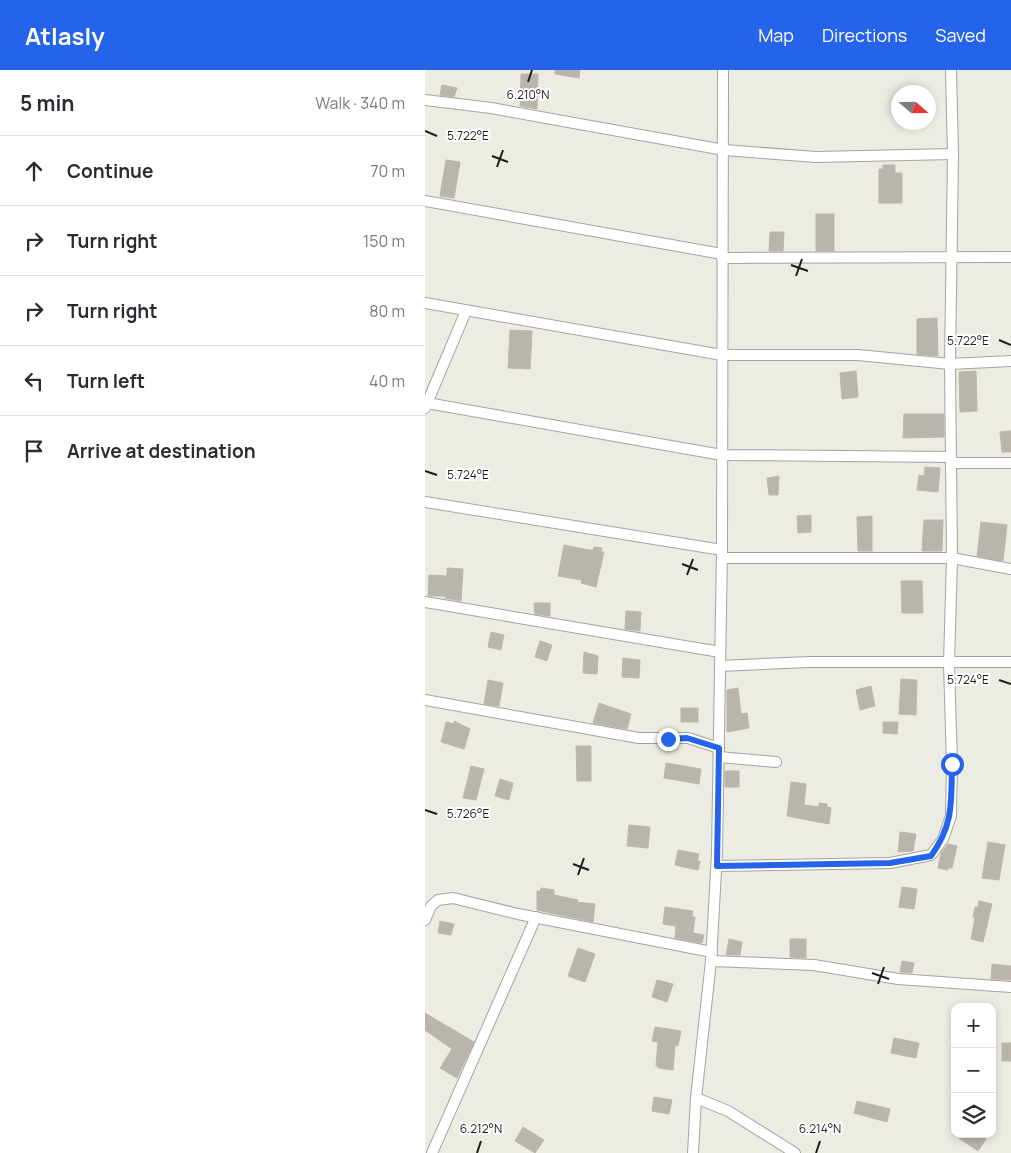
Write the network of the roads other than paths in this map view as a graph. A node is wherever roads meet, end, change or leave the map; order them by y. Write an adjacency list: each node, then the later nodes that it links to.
1 (723, 70): 4 (street)
2 (951, 70): 5 (street)
3 (425, 100): 4 (street)
4 (723, 150): 5 (street); 7 (street)
5 (953, 154): 9 (street)
6 (425, 200): 7 (street)
7 (722, 256): 9 (street); 12 (street)
8 (1011, 257): 9 (street)
9 (951, 259): 14 (street)
10 (425, 303): 11 (street)
11 (466, 311): 12 (street); 15 (street)
12 (722, 355): 14 (street); 16 (street)
13 (1011, 361): 14 (street)
14 (950, 364): 17 (street)
15 (426, 406): 16 (street)
16 (722, 456): 17 (street); 20 (street)
17 (951, 460): 18 (street); 21 (street)
18 (1011, 463)
19 (425, 502): 20 (street)
20 (722, 554): 21 (street); 24 (street)
21 (952, 558): 22 (street); 26 (street)
22 (1011, 569)
23 (425, 602): 24 (street)
24 (720, 652): 27 (street)
25 (1011, 662): 26 (street)
26 (949, 664): 27 (street); 31 (street)
27 (720, 666): 29 (street)
28 (425, 700): 29 (street)
29 (719, 753): 30 (street); 31 (street)
30 (776, 762)
31 (717, 866): 34 (street)
32 (536, 917): 33 (street); 34 (street); 37 (street)
33 (425, 920)
34 (711, 957): 35 (street); 36 (street)
35 (1011, 987)
36 (696, 1098): 38 (street); 39 (street)
37 (432, 1153)
38 (693, 1153)
39 (795, 1153)

